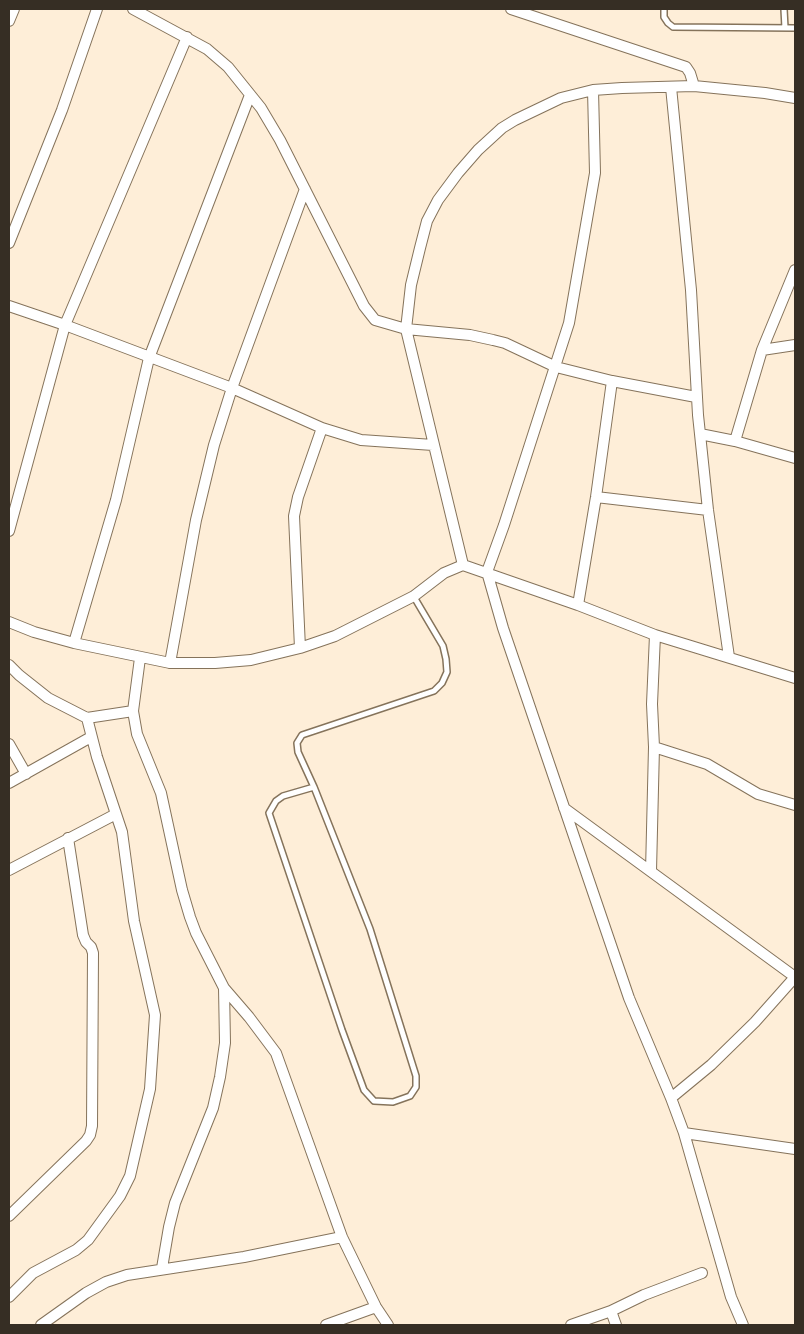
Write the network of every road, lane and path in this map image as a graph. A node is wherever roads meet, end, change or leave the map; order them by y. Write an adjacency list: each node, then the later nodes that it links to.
1 (14, 9): 7 (street)
2 (97, 9): 17 (street)
3 (132, 9): 10 (street)
4 (511, 9): 11 (street)
5 (664, 9): 8 (lane)
6 (784, 9): 8 (lane)
7 (9, 21)
8 (785, 28): 9 (lane)
9 (795, 28)
10 (187, 37): 14 (street); 20 (street)
11 (694, 86): 12 (street); 15 (street)
12 (671, 87): 13 (street); 28 (street)
13 (593, 90): 21 (street); 25 (street)
14 (250, 95): 16 (street); 24 (street)
15 (795, 98)
16 (305, 189): 21 (street); 27 (street)
17 (9, 243)
18 (795, 270): 23 (street)
19 (9, 306): 20 (street)
20 (65, 325): 24 (street); 36 (street)
21 (406, 330): 25 (street); 32 (street)
22 (795, 345): 23 (street)
23 (762, 350): 31 (street)
24 (149, 358): 27 (street); 43 (street)
25 (556, 367): 26 (street); 38 (street)
26 (612, 381): 28 (street); 34 (street)
27 (232, 388): 29 (street); 47 (street)
28 (696, 398): 30 (street)
29 (322, 428): 32 (street); 44 (street)
30 (700, 434): 31 (street); 35 (street)
31 (735, 441): 33 (street)
32 (433, 445): 37 (street)
33 (795, 458)
34 (596, 497): 35 (street); 40 (street)
35 (708, 510): 45 (street)
36 (9, 531)
37 (463, 565): 38 (street); 39 (street)
38 (487, 572): 40 (street); 59 (street)
39 (414, 596): 44 (street); 57 (lane)
40 (578, 606): 42 (street)
41 (9, 622): 43 (street)
42 (655, 636): 45 (street); 54 (street)
43 (74, 643): 46 (street)
44 (300, 648): 47 (street)
45 (729, 657): 49 (street)
46 (140, 658): 47 (street); 50 (street)
47 (170, 662)
48 (9, 665): 51 (street)
49 (795, 678)
50 (133, 711): 51 (street); 65 (street)
51 (86, 718): 52 (street)
52 (92, 737): 55 (street); 60 (street)
53 (9, 744): 55 (street)
54 (654, 747): 58 (street); 63 (street)
55 (26, 774): 56 (street)
56 (9, 783)
57 (314, 786): 57 (lane)
58 (795, 805)
59 (564, 808): 63 (street); 66 (street)
60 (116, 814): 61 (street); 73 (street)
61 (68, 838): 62 (street); 69 (street)
62 (9, 870)
63 (651, 871): 64 (street)
64 (795, 977): 66 (street)
65 (224, 988): 70 (street); 71 (street)
66 (671, 1098): 67 (street)
67 (684, 1133): 68 (street); 81 (street)
68 (795, 1149)
69 (9, 1216)
70 (342, 1237): 71 (street); 74 (street)
71 (162, 1268): 76 (street)
72 (702, 1272): 75 (street)
73 (9, 1297)
74 (376, 1307): 77 (street); 78 (street)
75 (611, 1311): 79 (street); 80 (street)
76 (41, 1325)
77 (326, 1325)
78 (388, 1325)
79 (571, 1325)
80 (616, 1325)
81 (743, 1325)

